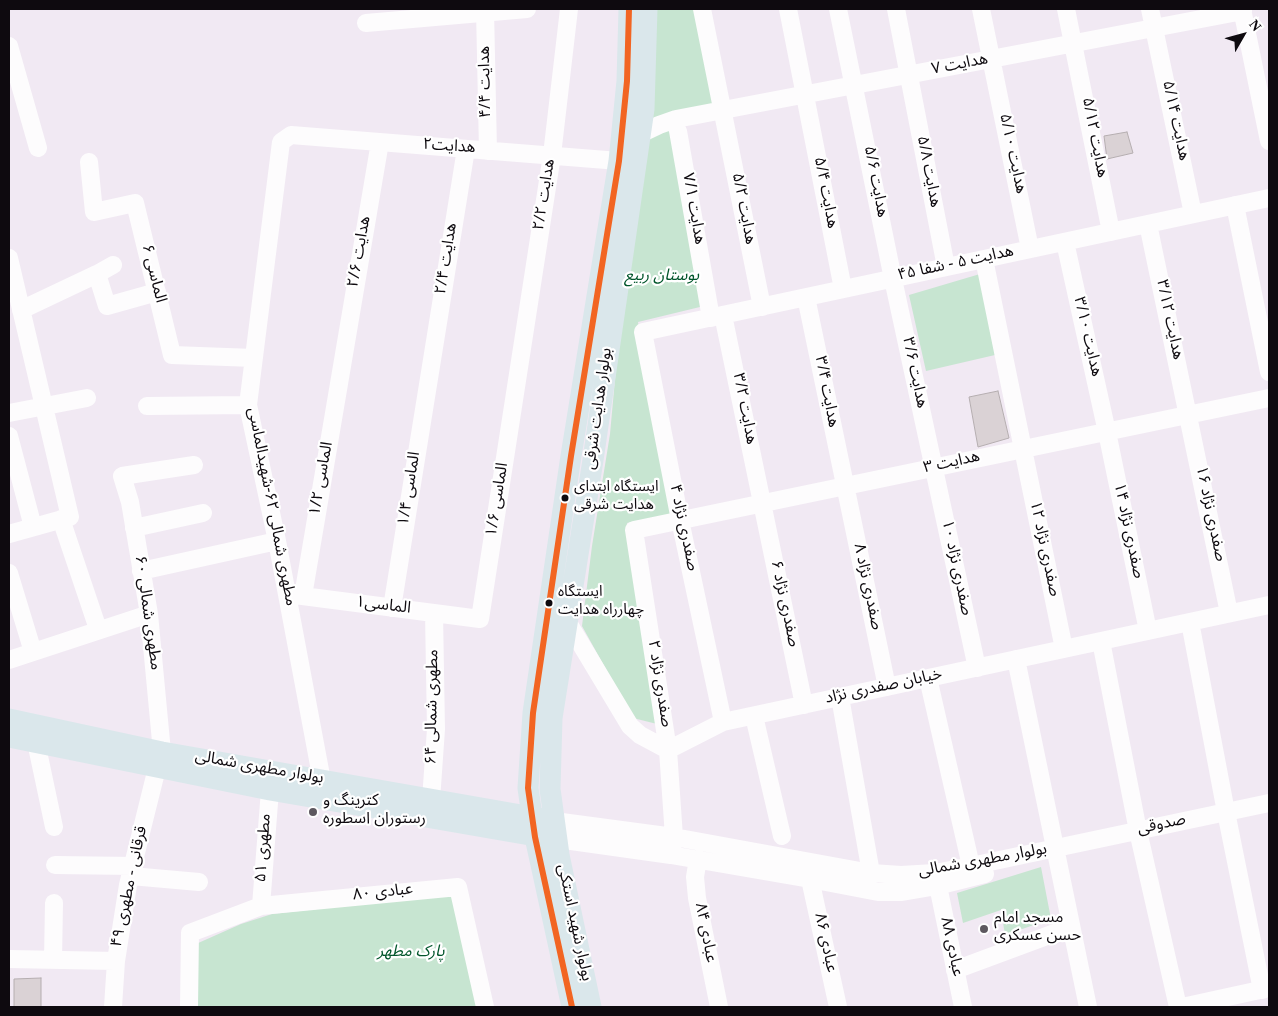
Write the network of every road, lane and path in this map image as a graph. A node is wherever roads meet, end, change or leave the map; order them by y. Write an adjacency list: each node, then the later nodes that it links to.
1 (527, 9): 13 (street)
2 (569, 9): 33 (street, هدایت ۲/۲)
3 (629, 9): 34 (main road, بولوار هدایت شرقی)
4 (647, 9): 23 (main road, بولوار هدایت شرقی)
5 (702, 9): 24 (street, هدایت ۵/۲)
6 (788, 9): 22 (street, هدایت ۵/۴)
7 (838, 9): 21 (street, هدایت ۵/۶)
8 (896, 9): 20 (street, هدایت ۵/۸)
9 (981, 9): 19 (street, هدایت ۵/۱۰)
10 (1066, 9): 17 (street, هدایت ۵/۱۲)
11 (1150, 9): 16 (street, هدایت ۵/۱۴)
12 (1242, 10): 16 (street, هدایت ۷); 27 (street)
13 (485, 11): 14 (street); 32 (street, هدایت ۴/۴)
14 (392, 15): 15 (street)
15 (366, 23)
16 (1154, 28): 17 (street, هدایت ۷); 38 (street, هدایت ۵/۱۴)
17 (1074, 44): 19 (street, هدایت ۷); 40 (street, هدایت ۵/۱۲)
18 (9, 46): 30 (street)
19 (991, 60): 20 (street, هدایت ۷); 42 (street, هدایت ۵/۱۰)
20 (909, 76): 21 (street, هدایت ۷); 46 (street, هدایت ۵/۸)
21 (854, 86): 22 (street, هدایت ۷); 48 (street, هدایت ۵/۶)
22 (806, 96): 24 (street, هدایت ۷); 49 (street, هدایت ۵/۴)
23 (644, 109): 25 (street, هدایت ۷); 26 (main road, بولوار هدایت شرقی)
24 (723, 112): 25 (street, هدایت ۷); 52 (street, هدایت ۵/۲)
25 (677, 125): 26 (street, هدایت ۷); 54 (street, هدایت ۷/۱)
26 (640, 134): 93 (main road, بولوار هدایت شرقی)
27 (1269, 141)
28 (281, 142): 29 (street, هدایت۲); 57 (street, مطهری شمالی ۶۲-شهیدالماسی)
29 (380, 142): 31 (street, هدایت۲); 58 (street, هدایت ۲/۶)
30 (38, 148)
31 (466, 149): 32 (street, هدایت۲); 59 (street, هدایت ۲/۴)
32 (488, 150): 33 (street, هدایت۲)
33 (552, 155): 34 (street, هدایت۲); 61 (street, هدایت ۲/۲)
34 (619, 161): 120 (main road, بولوار هدایت شرقی)
35 (89, 162): 50 (street, الماسی ۶)
36 (1269, 198): 37 (street, هدایت ۵ - شفا ۴۵)
37 (1235, 205): 38 (street, هدایت ۵ - شفا ۴۵); 55 (street)
38 (1193, 214): 39 (street, هدایت ۵ - شفا ۴۵)
39 (1148, 224): 40 (street, هدایت ۵ - شفا ۴۵); 68 (street, هدایت ۳/۱۲)
40 (1111, 232): 41 (street, هدایت ۵ - شفا ۴۵)
41 (1065, 242): 42 (street, هدایت ۵ - شفا ۴۵); 69 (street, هدایت ۳/۱۰)
42 (1030, 249): 44 (street, هدایت ۵ - شفا ۴۵)
43 (9, 258): 53 (street)
44 (984, 259): 46 (street, هدایت ۵ - شفا ۴۵); 71 (street, صفدری نژاد ۱۲)
45 (113, 265): 47 (street)
46 (946, 267): 48 (street, هدایت ۵ - شفا ۴۵)
47 (97, 274): 50 (street); 53 (street)
48 (893, 278): 49 (street, هدایت ۵ - شفا ۴۵); 73 (street, هدایت ۳/۶)
49 (843, 289): 51 (street, هدایت ۵ - شفا ۴۵)
50 (157, 292): 57 (street, الماسی ۶)
51 (806, 297): 52 (street, هدایت ۵ - شفا ۴۵); 74 (street, هدایت ۳/۴)
52 (762, 307): 54 (street, هدایت ۵ - شفا ۴۵)
53 (21, 310): 65 (street)
54 (717, 316): 56 (street, هدایت ۵ - شفا ۴۵); 75 (street, هدایت ۳/۲)
55 (1265, 327): 60 (street)
56 (643, 332): 78 (street, صفدری نژاد ۴)
57 (254, 358): 64 (street, مطهری شمالی ۶۲-شهیدالماسی)
58 (342, 362): 86 (street, الماسی ۱/۲)
59 (430, 370): 88 (street, الماسی ۱/۴)
60 (1269, 372)
61 (517, 380): 92 (street, الماسی ۱/۶)
62 (87, 398): 65 (street)
63 (1269, 398): 68 (street, هدایت ۳)
64 (248, 405): 66 (street); 83 (street, مطهری شمالی ۶۲-شهیدالماسی)
65 (44, 406): 67 (street); 77 (street)
66 (146, 406)
67 (9, 413)
68 (1189, 415): 69 (street, هدایت ۳); 89 (street, صفدری نژاد ۱۶)
69 (1107, 432): 71 (street, هدایت ۳); 96 (street, صفدری نژاد ۱۴)
70 (9, 436): 79 (street)
71 (1023, 450): 73 (street, هدایت ۳); 98 (street, صفدری نژاد ۱۲)
72 (194, 465): 80 (street, مطهری شمالی ۶۰)
73 (933, 468): 74 (street, هدایت ۳); 102 (street, صفدری نژاد ۱۰)
74 (844, 486): 75 (street, هدایت ۳); 104 (street, صفدری نژاد ۸)
75 (762, 504): 78 (street, هدایت ۳); 106 (street, صفدری نژاد ۶)
76 (203, 513): 80 (street)
77 (65, 518): 79 (street); 95 (street)
78 (680, 520): 81 (street, هدایت ۳); 109 (street, صفدری نژاد ۴)
79 (33, 527): 82 (street)
80 (134, 528): 84 (street, مطهری شمالی ۶۰)
81 (634, 530): 112 (street, صفدری نژاد ۲)
82 (9, 534)
83 (277, 541): 84 (street); 86 (street, مطهری شمالی ۶۲-شهیدالماسی)
84 (142, 571): 90 (street, مطهری شمالی ۶۰)
85 (9, 573): 99 (street)
86 (295, 595): 88 (street, الماسی۱); 114 (street, مطهری شمالی ۶۲-شهیدالماسی)
87 (1269, 605): 89 (street, خیابان صفدری نژاد)
88 (392, 608): 91 (street, الماسی۱)
89 (1229, 613): 94 (street, خیابان صفدری نژاد)
90 (149, 614): 95 (street); 113 (street, مطهری شمالی ۶۰)
91 (434, 614): 92 (street, الماسی۱); 116 (street, مطهری شمالی ۶۴)
92 (480, 619)
93 (567, 621): 112 (street); 121 (main road, بولوار هدایت شرقی)
94 (1190, 622): 96 (street, خیابان صفدری نژاد); 118 (street)
95 (98, 629): 99 (street)
96 (1148, 631): 97 (street, خیابان صفدری نژاد)
97 (1101, 641): 98 (street, خیابان صفدری نژاد); 122 (street)
98 (1064, 649): 100 (street, خیابان صفدری نژاد)
99 (33, 652): 101 (street)
100 (1016, 659): 102 (street, خیابان صفدری نژاد); 125 (street)
101 (9, 660)
102 (977, 668): 103 (street, خیابان صفدری نژاد)
103 (928, 678): 104 (street, خیابان صفدری نژاد); 129 (street)
104 (887, 687): 105 (street, خیابان صفدری نژاد)
105 (840, 697): 106 (street, خیابان صفدری نژاد); 131 (street)
106 (804, 705): 107 (street, خیابان صفدری نژاد)
107 (754, 716): 109 (street, خیابان صفدری نژاد); 123 (street)
108 (9, 719): 110 (main road, بولوار مطهری شمالی)
109 (723, 722): 112 (street, خیابان صفدری نژاد)
110 (36, 734): 111 (main road, بولوار مطهری شمالی); 113 (main road, بولوار مطهری شمالی); 119 (street)
111 (9, 737)
112 (668, 750): 124 (street, صفدری نژاد ۲)
113 (159, 760): 114 (main road, بولوار مطهری شمالی); 115 (main road, بولوار مطهری شمالی); 130 (street, قرقانی - مطهری ۴۹)
114 (322, 781): 116 (main road, بولوار مطهری شمالی)
115 (270, 790): 120 (main road, بولوار مطهری شمالی); 136 (street, مطهری ۵۱)
116 (431, 800): 120 (main road, بولوار مطهری شمالی)
117 (1269, 803): 118 (street, صدوقی)
118 (1226, 812): 122 (street, صدوقی); 142 (street)
119 (54, 827)
120 (533, 827): 121 (main road, بولوار مطهری شمالی); 147 (main road, بولوار شهید استکی)
121 (555, 830): 124 (street, بولوار مطهری شمالی); 126 (street, بولوار مطهری شمالی); 148 (main road, بولوار شهید استکی)
122 (1138, 831): 125 (street, صدوقی); 153 (street)
123 (782, 836)
124 (674, 837): 126 (street, صفدری نژاد ۲); 131 (street, بولوار مطهری شمالی)
125 (1055, 849): 129 (street, بولوار مطهری شمالی); 133 (street, بولوار مطهری شمالی); 137 (street)
126 (671, 855): 127 (street, بولوار مطهری شمالی)
127 (698, 859): 132 (street, بولوار مطهری شمالی); 149 (street, عبادی ۸۴)
128 (55, 865): 130 (street)
129 (971, 866): 133 (street, بولوار مطهری شمالی)
130 (133, 871): 134 (street); 140 (street, قرقانی - مطهری ۴۹)
131 (871, 873): 133 (street, بولوار مطهری شمالی)
132 (810, 878): 133 (street, بولوار مطهری شمالی); 150 (street, عبادی ۸۶)
133 (936, 879): 141 (street, عبادی ۸۸)
134 (199, 882)
135 (54, 903): 139 (street)
136 (261, 906): 145 (street, عبادی ۸۰); 146 (street, عبادی ۸۰)
137 (1071, 927): 141 (street); 152 (street)
138 (9, 960): 139 (street)
139 (52, 960): 140 (street)
140 (116, 961): 144 (street, قرقانی - مطهری ۴۹)
141 (955, 970): 151 (street, عبادی ۸۸)
142 (1266, 989): 143 (street)
143 (1234, 1002): 154 (street)
144 (114, 1007)
145 (189, 1007)
146 (485, 1007)
147 (572, 1007)
148 (591, 1007)
149 (719, 1007)
150 (838, 1007)
151 (963, 1007)
152 (1088, 1007)
153 (1178, 1007)
154 (1182, 1007)

